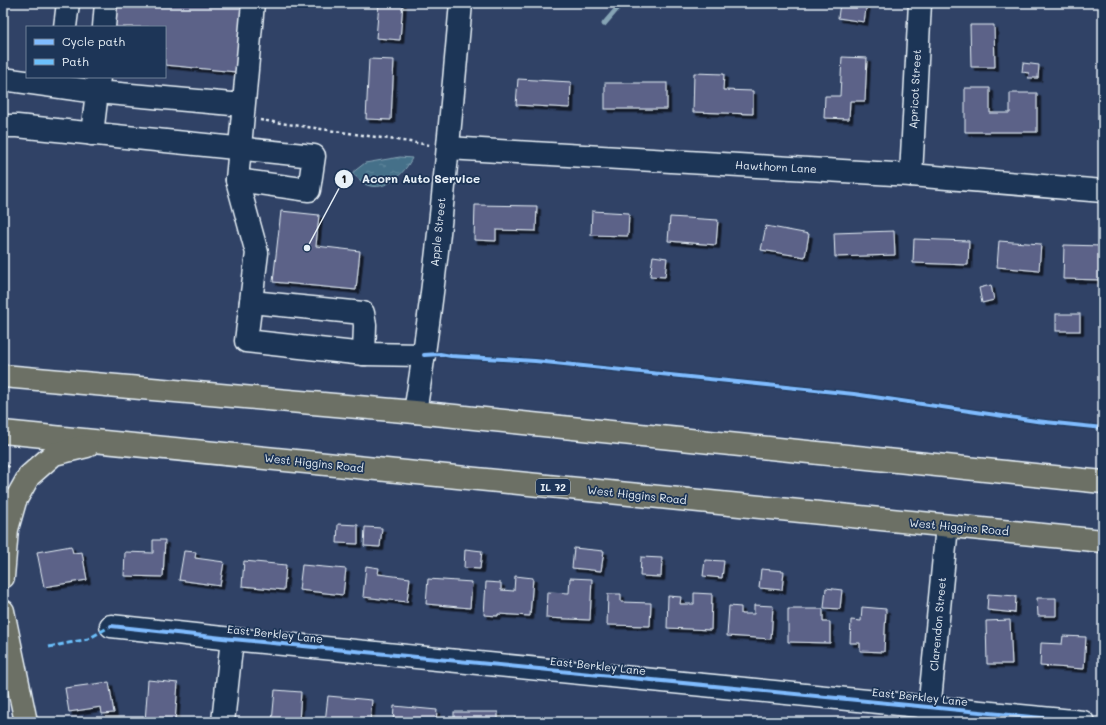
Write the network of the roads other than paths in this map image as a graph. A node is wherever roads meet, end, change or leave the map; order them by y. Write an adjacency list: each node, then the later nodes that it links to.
1 (68, 3): 6 (street)
2 (106, 3): 7 (street)
3 (253, 3): 11 (street)
4 (461, 3): 15 (street, Apple Street)
5 (920, 3): 16 (street, Apricot Street)
6 (65, 26)
7 (104, 26)
8 (3, 80): 9 (street)
9 (59, 82): 10 (street)
10 (98, 84): 11 (street); 13 (street)
11 (242, 112): 14 (street)
12 (3, 126): 13 (street)
13 (92, 134): 14 (street)
14 (239, 148): 17 (street); 17 (street)
15 (448, 148): 16 (street, Hawthorn Lane); 21 (street, Apple Street)
16 (911, 175): 18 (street, Hawthorn Lane)
17 (236, 180): 19 (street)
18 (1103, 191)
19 (252, 302): 20 (street); 20 (street)
20 (364, 354): 21 (street)
21 (424, 355): 23 (street, Apple Street)
22 (3, 376): 23 (main road)
23 (415, 412): 26 (main road)
24 (3, 432): 25 (main road, West Higgins Road / IL 72)
25 (105, 442): 27 (main road, West Higgins Road / IL 72); 29 (main road)
26 (1103, 482)
27 (947, 526): 28 (main road, West Higgins Road / IL 72); 33 (street, Clarendon Street)
28 (1103, 541)
29 (3, 577)
30 (3, 611): 34 (main road)
31 (111, 626): 32 (street, East Berkley Lane)
32 (232, 639): 33 (street, East Berkley Lane); 35 (street)
33 (929, 715): 36 (street, East Berkley Lane)
34 (26, 722)
35 (223, 722)
36 (1083, 722)

